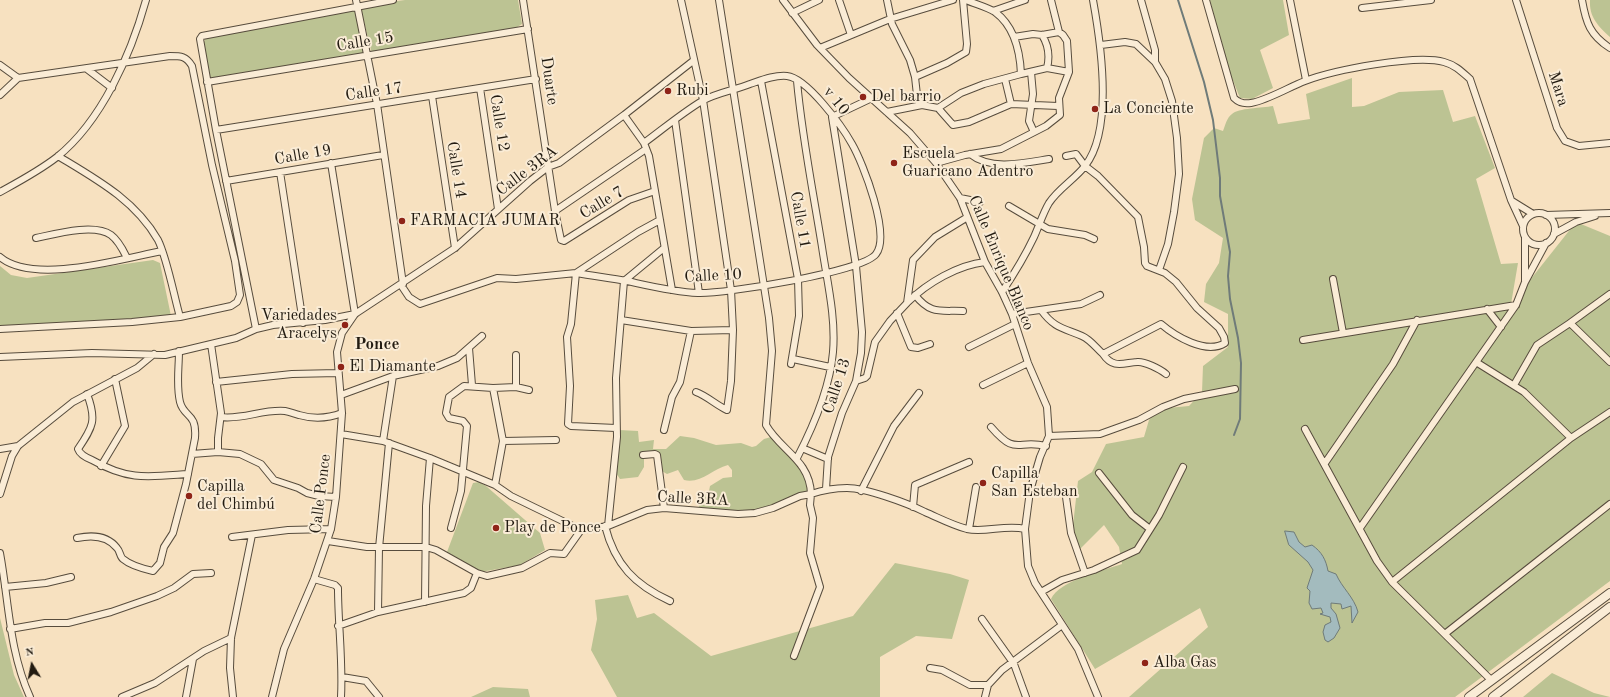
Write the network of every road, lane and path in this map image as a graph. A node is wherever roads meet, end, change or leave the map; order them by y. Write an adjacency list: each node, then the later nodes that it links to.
1 (146, 0): 37 (street)
2 (393, 0): 21 (street)
3 (523, 0): 26 (street, Duarte)
4 (681, 0): 35 (street)
5 (719, 0): 54 (street)
6 (783, 0): 24 (street, Calle Enrique Blanco)
7 (819, 0): 24 (street)
8 (839, 0): 28 (street)
9 (887, 0): 25 (street)
10 (953, 0): 25 (street)
11 (964, 0): 23 (street); 44 (street)
12 (1025, 0): 23 (street)
13 (1051, 0): 27 (street)
14 (1093, 0): 31 (street)
15 (1141, 0): 36 (street)
16 (1206, 0): 48 (street)
17 (1290, 0): 48 (street)
18 (1431, 0): 22 (street)
19 (1516, 0): 71 (street, Mara)
20 (1582, 0): 33 (street)
21 (356, 3): 34 (street); 51 (street)
22 (1362, 8)
23 (993, 11): 30 (street)
24 (792, 13): 32 (street, Calle Enrique Blanco)
25 (890, 19): 28 (street); 44 (street)
26 (528, 29): 34 (street, Calle 15); 46 (street, Duarte)
27 (1061, 33): 29 (street); 42 (street)
28 (851, 35): 32 (street)
29 (1042, 35): 30 (street); 40 (street)
30 (1014, 37): 43 (street)
31 (1101, 45): 36 (street); 80 (street)
32 (820, 48): 57 (street, Calle Enrique Blanco)
33 (1610, 48)
34 (368, 54): 51 (street, Calle 15); 59 (street)
35 (694, 61): 58 (street); 66 (street, Calle 3RA)
36 (1155, 62): 112 (street)
37 (123, 64): 39 (street); 52 (street); 136 (street)
38 (0, 66): 45 (street)
39 (87, 68): 45 (street); 52 (street)
40 (1047, 68): 41 (street); 42 (street)
41 (1030, 72): 43 (street); 61 (street)
42 (1069, 72): 63 (street)
43 (1021, 74): 47 (street)
44 (916, 77): 62 (street)
45 (18, 78): 55 (street)
46 (536, 79): 53 (street, Calle 17); 81 (street, Duarte)
47 (1005, 79): 60 (street); 64 (street)
48 (1306, 80): 87 (street)
49 (761, 81): 50 (street, v 10); 54 (street, v 10); 115 (street, Calle 11)
50 (797, 81): 67 (street, v 10); 114 (street)
51 (207, 82): 69 (street)
52 (112, 88): 75 (street)
53 (480, 88): 56 (street, Calle 17); 90 (street, Calle 12)
54 (734, 90): 58 (street, v 10); 120 (street)
55 (0, 95)
56 (432, 96): 59 (street, Calle 17); 105 (street, Calle 14)
57 (872, 98): 65 (street, Calle Enrique Blanco); 67 (street)
58 (703, 100): 68 (street, v 10); 122 (street)
59 (377, 104): 69 (street, Calle 17); 74 (street)
60 (1011, 104): 61 (street); 64 (street)
61 (1031, 104): 63 (street); 70 (street)
62 (922, 105): 64 (street); 65 (street)
63 (1058, 106): 70 (street)
64 (938, 108)
65 (887, 112): 79 (street, Calle Enrique Blanco)
66 (624, 115): 72 (street); 81 (street, Calle 3RA)
67 (832, 117): 111 (street, Calle 13); 111 (street, v 10)
68 (675, 120): 72 (street, v 10); 124 (street)
69 (216, 130): 83 (street)
70 (1034, 132): 73 (street)
71 (1610, 143)
72 (645, 146): 84 (street); 91 (street, v 10)
73 (970, 154): 77 (street); 79 (street)
74 (383, 155): 78 (street, Calle 19); 119 (street)
75 (58, 156): 85 (street); 107 (street)
76 (1066, 156): 80 (street)
77 (1049, 159)
78 (331, 163): 82 (street, Calle 19); 134 (street)
79 (936, 163): 86 (street, Calle Enrique Blanco)
80 (1085, 166): 97 (street); 112 (street)
81 (548, 167): 90 (street, Calle 3RA); 91 (street, Duarte)
82 (280, 172): 83 (street, Calle 19); 139 (street)
83 (226, 181): 143 (street)
84 (655, 191): 96 (street); 103 (street, Calle 7)
85 (0, 192)
86 (960, 198): 88 (street); 95 (street, Calle Enrique Blanco)
87 (1511, 200): 93 (street); 98 (street)
88 (980, 202)
89 (1009, 206): 97 (street)
90 (498, 210): 105 (street, Calle 3RA)
91 (555, 211): 103 (street, Duarte)
92 (1610, 213): 94 (street); 99 (street)
93 (1533, 214): 94 (street); 98 (street)
94 (1546, 215): 99 (street)
95 (966, 218): 110 (street, Calle Enrique Blanco); 128 (street)
96 (660, 220): 106 (street); 113 (street)
97 (1040, 224): 102 (street); 123 (street)
98 (1523, 226): 101 (street)
99 (1554, 234): 104 (street)
100 (36, 238): 109 (street)
101 (1525, 238): 104 (street); 118 (street)
102 (1094, 239)
103 (564, 241)
104 (1546, 243): 118 (street)
105 (455, 248): 119 (street, Calle 3RA)
106 (664, 248): 117 (street); 121 (street)
107 (162, 251): 109 (street); 136 (street)
108 (0, 257): 109 (street)
109 (127, 258)
110 (985, 262): 123 (street, Calle Enrique Blanco); 126 (street)
111 (856, 266): 114 (street, v 10); 167 (street, Calle 13)
112 (1159, 270): 156 (street)
113 (576, 273): 117 (street, Calle 10); 119 (street); 184 (street)
114 (827, 273): 115 (street, Calle 10); 162 (street)
115 (798, 279): 120 (street, Calle 10); 162 (street, Calle 11)
116 (1333, 279): 147 (street)
117 (624, 281): 121 (street, Calle 10); 137 (street)
118 (1525, 282): 129 (street)
119 (402, 284): 134 (street, Calle 3RA)
120 (763, 286): 122 (street, Calle 10); 201 (street)
121 (672, 290): 124 (street, Calle 10)
122 (731, 290): 124 (street, Calle 10); 145 (street)
123 (1002, 292): 135 (street, Calle Enrique Blanco)
124 (699, 293)
125 (1610, 294): 140 (street)
126 (915, 295): 128 (street); 132 (street)
127 (1100, 295): 131 (street)
128 (907, 303): 133 (street)
129 (1516, 305): 130 (street); 142 (street)
130 (1487, 309): 138 (street); 142 (street)
131 (1041, 310): 135 (street); 156 (street)
132 (963, 311)
133 (897, 313): 151 (street); 167 (street)
134 (355, 314): 139 (street); 163 (street, Calle Ponce)
135 (1012, 314): 141 (street, Calle Enrique Blanco)
136 (180, 317): 144 (street)
137 (621, 320): 146 (street); 184 (street)
138 (1417, 320): 147 (street); 204 (street)
139 (303, 323): 143 (street)
140 (1570, 323): 160 (street); 170 (street)
141 (1015, 324): 152 (street); 161 (street, Calle Enrique Blanco)
142 (1501, 327): 159 (street)
143 (256, 328): 150 (street)
144 (0, 329)
145 (732, 330): 146 (street); 176 (street)
146 (691, 331): 186 (street)
147 (1344, 333): 149 (street)
148 (482, 336): 153 (street)
149 (1303, 340)
150 (211, 344): 154 (street); 168 (street)
151 (930, 344)
152 (969, 347)
153 (469, 348): 165 (street); 171 (street)
154 (179, 351): 155 (street); 198 (street)
155 (154, 354): 158 (street); 166 (street)
156 (1103, 354): 164 (street)
157 (516, 356): 172 (street)
158 (0, 357)
159 (1476, 362): 170 (street); 224 (street)
160 (1610, 362)
161 (1028, 363): 169 (street); 188 (street, Calle Enrique Blanco)
162 (830, 367): 195 (street)
163 (338, 373): 168 (street); 179 (street, Calle Ponce)
164 (1166, 374)
165 (393, 376): 179 (street); 192 (street)
166 (115, 379): 178 (street); 205 (street)
167 (856, 381): 202 (street, Calle 13)
168 (216, 382): 182 (street)
169 (984, 385)
170 (1514, 385): 189 (street)
171 (472, 386): 173 (street); 207 (street)
172 (516, 387): 173 (street); 175 (street)
173 (493, 388): 191 (street)
174 (1235, 389): 188 (street)
175 (529, 390)
176 (696, 392)
177 (920, 393): 213 (street)
178 (87, 394): 193 (street); 205 (street)
179 (341, 396): 181 (street, Calle Ponce)
180 (1610, 412): 189 (street)
181 (342, 413): 182 (street); 187 (street, Calle Ponce)
182 (221, 417): 197 (street)
183 (991, 427): 194 (street)
184 (616, 428): 221 (street)
185 (1305, 429): 204 (street)
186 (664, 430)
187 (341, 434): 192 (street); 216 (street, Calle Ponce)
188 (1049, 436): 194 (street, Calle Enrique Blanco)
189 (1571, 438): 242 (street)
190 (556, 440): 191 (street)
191 (503, 441): 210 (street)
192 (386, 442): 200 (street); 234 (street)
193 (18, 446): 196 (street); 214 (street)
194 (1046, 446): 227 (street, Calle Enrique Blanco)
195 (802, 448): 201 (street); 202 (street)
196 (0, 449)
197 (218, 452): 198 (street); 216 (street)
198 (192, 454): 209 (street)
199 (643, 455): 220 (street)
200 (430, 458): 207 (street); 233 (street)
201 (796, 458): 215 (street)
202 (828, 459): 212 (street, Calle 13)
203 (968, 462): 219 (street)
204 (1325, 463): 224 (street)
205 (101, 466): 209 (street)
206 (1183, 467): 223 (street)
207 (462, 472): 210 (street); 222 (street)
208 (1099, 473): 223 (street)
209 (188, 474): 230 (street)
210 (495, 485): 228 (street)
211 (976, 487): 226 (street)
212 (826, 489): 213 (street, Calle 3RA); 215 (street, Calle 3RA)
213 (861, 491): 219 (street, Calle 3RA)
214 (0, 494)
215 (811, 494): 220 (street, Calle 3RA); 256 (street)
216 (336, 497): 225 (street, Calle Ponce)
217 (1066, 497): 238 (street)
218 (1610, 504): 254 (street)
219 (913, 506): 226 (street, Calle 3RA)
220 (664, 508): 221 (street, Calle 3RA)
221 (606, 526): 228 (street, Calle 3RA); 246 (street)
222 (451, 528)
223 (1150, 528): 238 (street)
224 (1360, 528): 242 (street)
225 (331, 529): 229 (street); 232 (street, Calle Ponce)
226 (969, 529): 227 (street, Calle 3RA)
227 (1025, 529): 244 (street, Calle Enrique Blanco)
228 (581, 530): 239 (street)
229 (252, 535): 231 (street); 255 (street)
230 (77, 538)
231 (232, 538)
232 (328, 542): 234 (street); 241 (street, Calle Ponce)
233 (426, 547): 234 (street); 239 (street); 247 (street)
234 (379, 548): 249 (street)
235 (0, 553): 236 (street)
236 (1, 561): 243 (street)
237 (211, 573): 253 (street)
238 (1085, 573): 244 (street)
239 (477, 574): 247 (street)
240 (71, 577): 243 (street)
241 (314, 579): 252 (street); 267 (street, Calle Ponce)
242 (1392, 582): 254 (street)
243 (5, 587): 253 (street)
244 (1041, 592): 251 (street, Calle Enrique Blanco)
245 (1610, 593): 261 (street)
246 (670, 601)
247 (425, 602): 249 (street)
248 (1610, 607): 274 (street)
249 (378, 612): 252 (street)
250 (982, 619): 258 (street)
251 (1062, 625): 258 (street); 272 (street, Calle Enrique Blanco)
252 (338, 626): 260 (street)
253 (10, 629): 263 (street)
254 (1446, 633): 261 (street)
255 (231, 638): 257 (street); 266 (street)
256 (794, 656)
257 (193, 659): 264 (street); 265 (street)
258 (1013, 662): 262 (street); 271 (street)
259 (930, 668): 262 (street)
260 (342, 677): 268 (street); 269 (street)
261 (1492, 680): 273 (street)
262 (988, 685): 270 (street)
263 (30, 697)
264 (122, 697)
265 (186, 697)
266 (233, 697)
267 (272, 697)
268 (341, 697)
269 (379, 697)
270 (985, 697)
271 (1026, 697)
272 (1098, 697)
273 (1469, 697)
274 (1493, 697)

